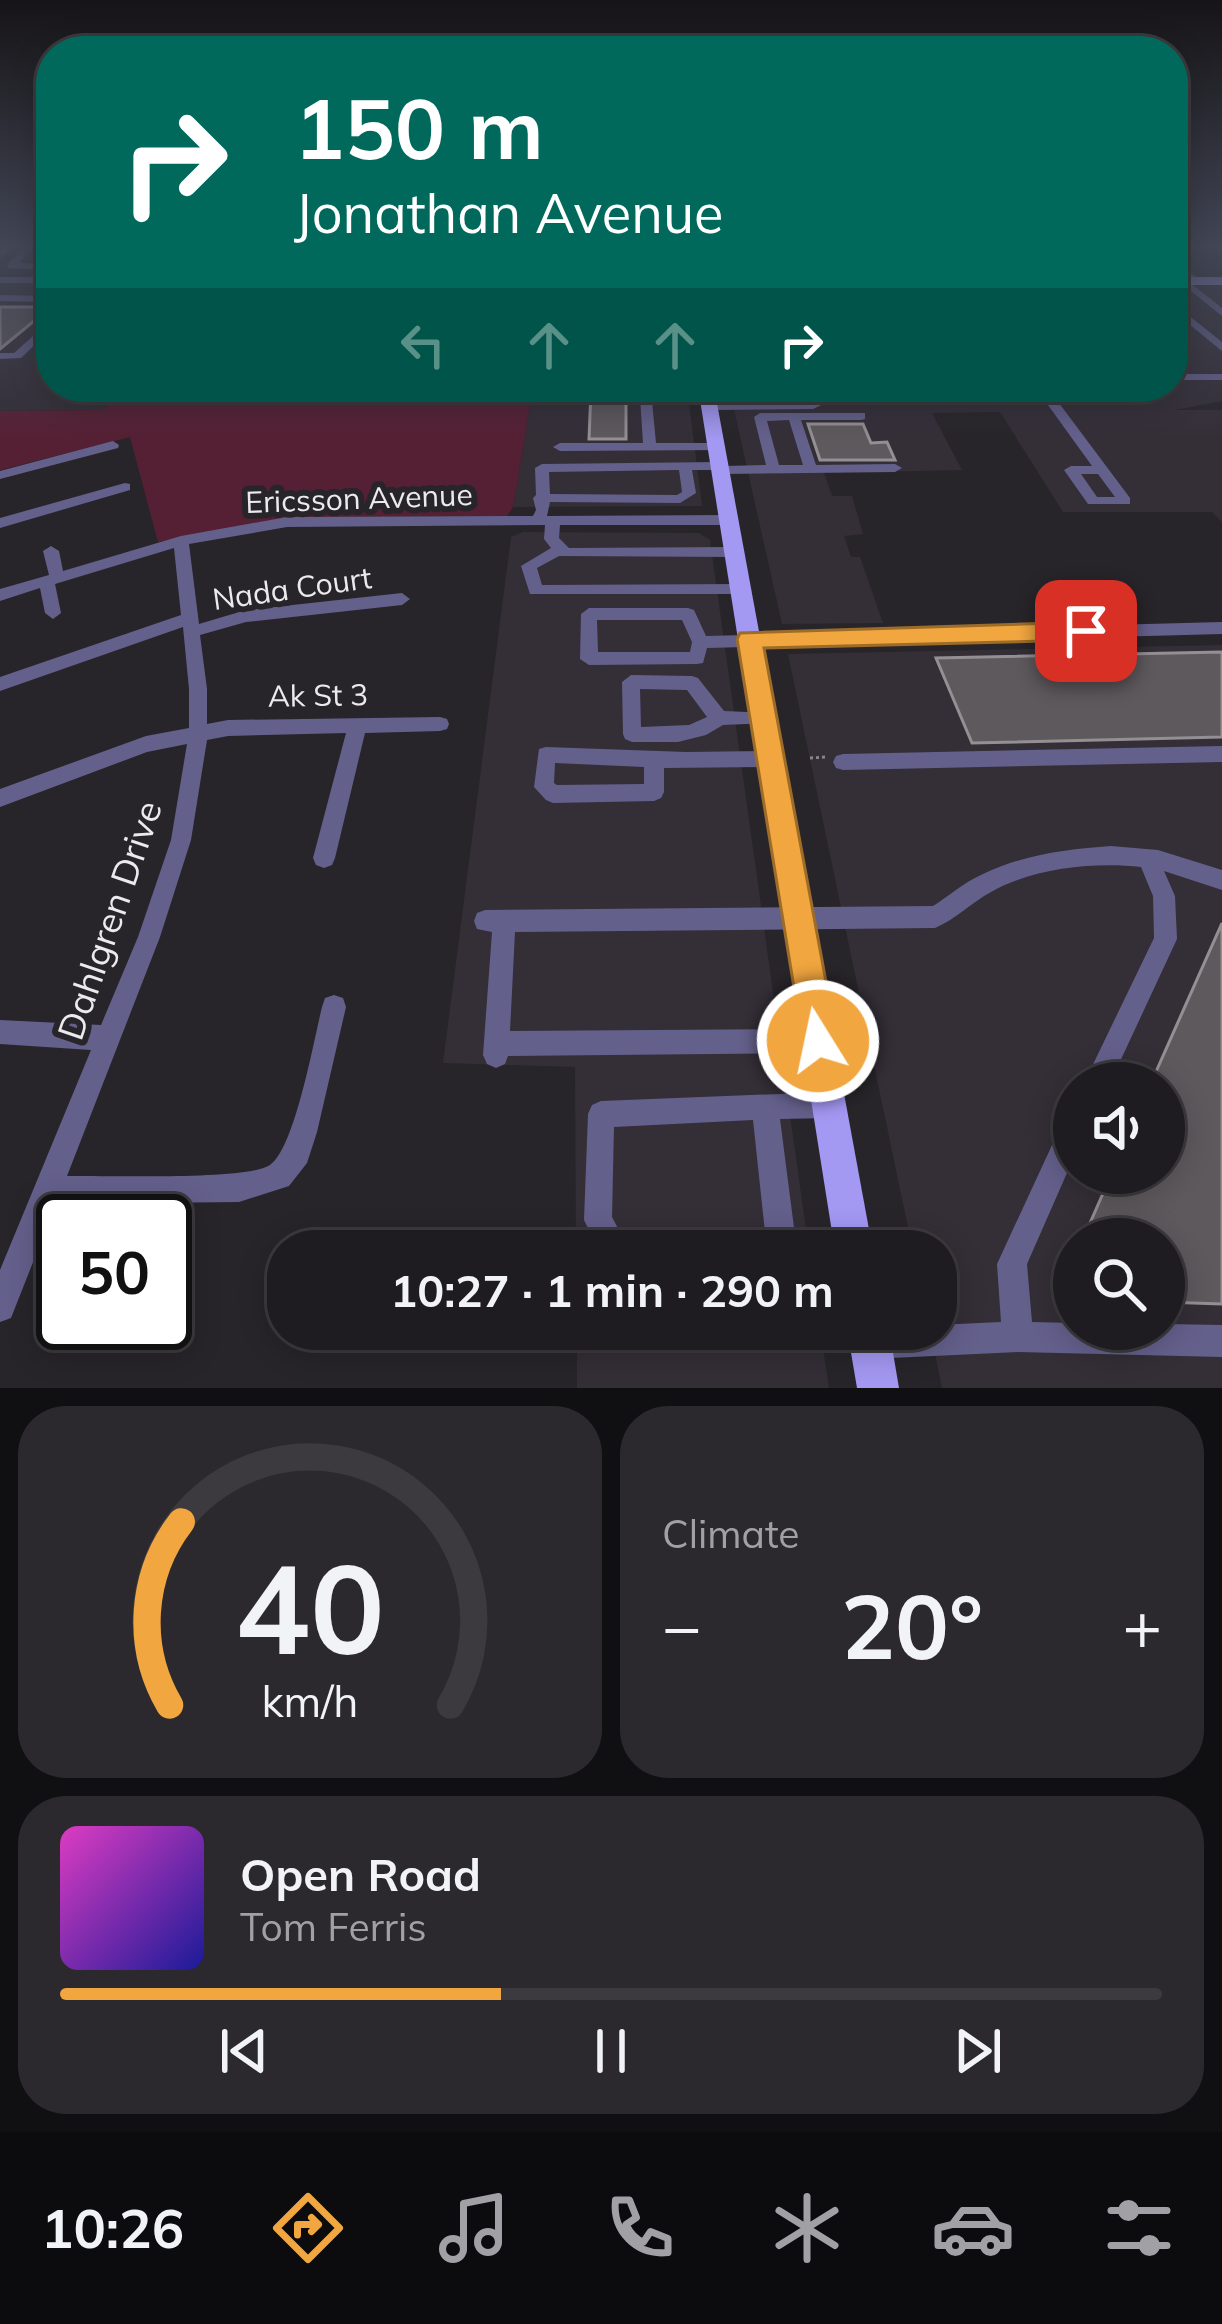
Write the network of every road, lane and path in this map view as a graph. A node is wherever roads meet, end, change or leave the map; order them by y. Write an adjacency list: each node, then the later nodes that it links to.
1 (1188, 318): 3 (street)
2 (36, 337): 4 (street)
3 (1222, 348)
4 (0, 356)
5 (1188, 377): 6 (street)
6 (1222, 377)
7 (647, 402): 16 (street)
8 (709, 402): 17 (main road)
9 (774, 402): 10 (street)
10 (820, 402)
11 (1052, 402): 22 (street)
12 (861, 416): 13 (street)
13 (794, 417): 20 (street); 21 (street)
14 (113, 445): 23 (street)
15 (560, 447): 16 (street)
16 (650, 447): 17 (street)
17 (718, 461): 18 (street); 20 (street); 26 (main road)
18 (685, 466): 25 (street); 25 (street)
19 (895, 468): 21 (street)
20 (775, 470): 21 (street)
21 (811, 470)
22 (1102, 470)
23 (0, 475)
24 (125, 488): 28 (street)
25 (540, 498): 27 (street)
26 (729, 520): 27 (street, Ericsson Avenue); 33 (main road)
27 (545, 521): 29 (street, Ericsson Avenue); 30 (street)
28 (0, 523)
29 (181, 541): 34 (street, Ericsson Avenue); 40 (street, Dahlgren Drive)
30 (561, 549): 32 (street); 35 (street)
31 (51, 550): 34 (street)
32 (697, 552): 33 (street); 35 (street)
33 (734, 552): 36 (main road)
34 (52, 579): 37 (street, Ericsson Avenue); 39 (street)
35 (701, 589): 36 (street)
36 (740, 589): 42 (main road)
37 (0, 596)
38 (402, 599): 40 (street, Nada Court)
39 (53, 613)
40 (190, 626): 44 (street, Nada Court); 49 (street, Dahlgren Drive)
41 (1222, 628): 42 (street)
42 (749, 639): 43 (street); 46 (main road)
43 (700, 642): 43 (street)
44 (0, 684)
45 (719, 718): 45 (street); 46 (street)
46 (763, 718): 53 (main road)
47 (358, 724): 48 (street, Ak St 3); 49 (street, Ak St 3); 56 (street)
48 (440, 724)
49 (198, 735): 55 (street, Ak St 3); 62 (street, Dahlgren Drive)
50 (1222, 754): 54 (street)
51 (810, 758): 54 (path)
52 (653, 759): 52 (street); 53 (street)
53 (770, 759): 59 (main road)
54 (837, 759)
55 (0, 798)
56 (323, 858)
57 (1148, 858): 58 (street); 59 (street); 64 (street)
58 (1222, 880)
59 (798, 921): 63 (main road); 63 (street)
60 (334, 1007): 68 (street)
61 (0, 1032): 62 (street)
62 (108, 1038): 68 (street, Dahlgren Drive)
63 (818, 1041): 65 (main road)
64 (1107, 1062)
65 (829, 1105): 66 (street); 71 (main road)
66 (765, 1106): 69 (street); 70 (street)
67 (1053, 1173): 74 (street)
68 (47, 1190): 72 (street, Dahlgren Drive)
69 (603, 1230)
70 (780, 1230)
71 (850, 1230)
72 (0, 1307)
73 (957, 1337): 74 (street)
74 (1018, 1337): 75 (street)
75 (1222, 1341)
76 (871, 1350): 77 (main road)
77 (878, 1388)

